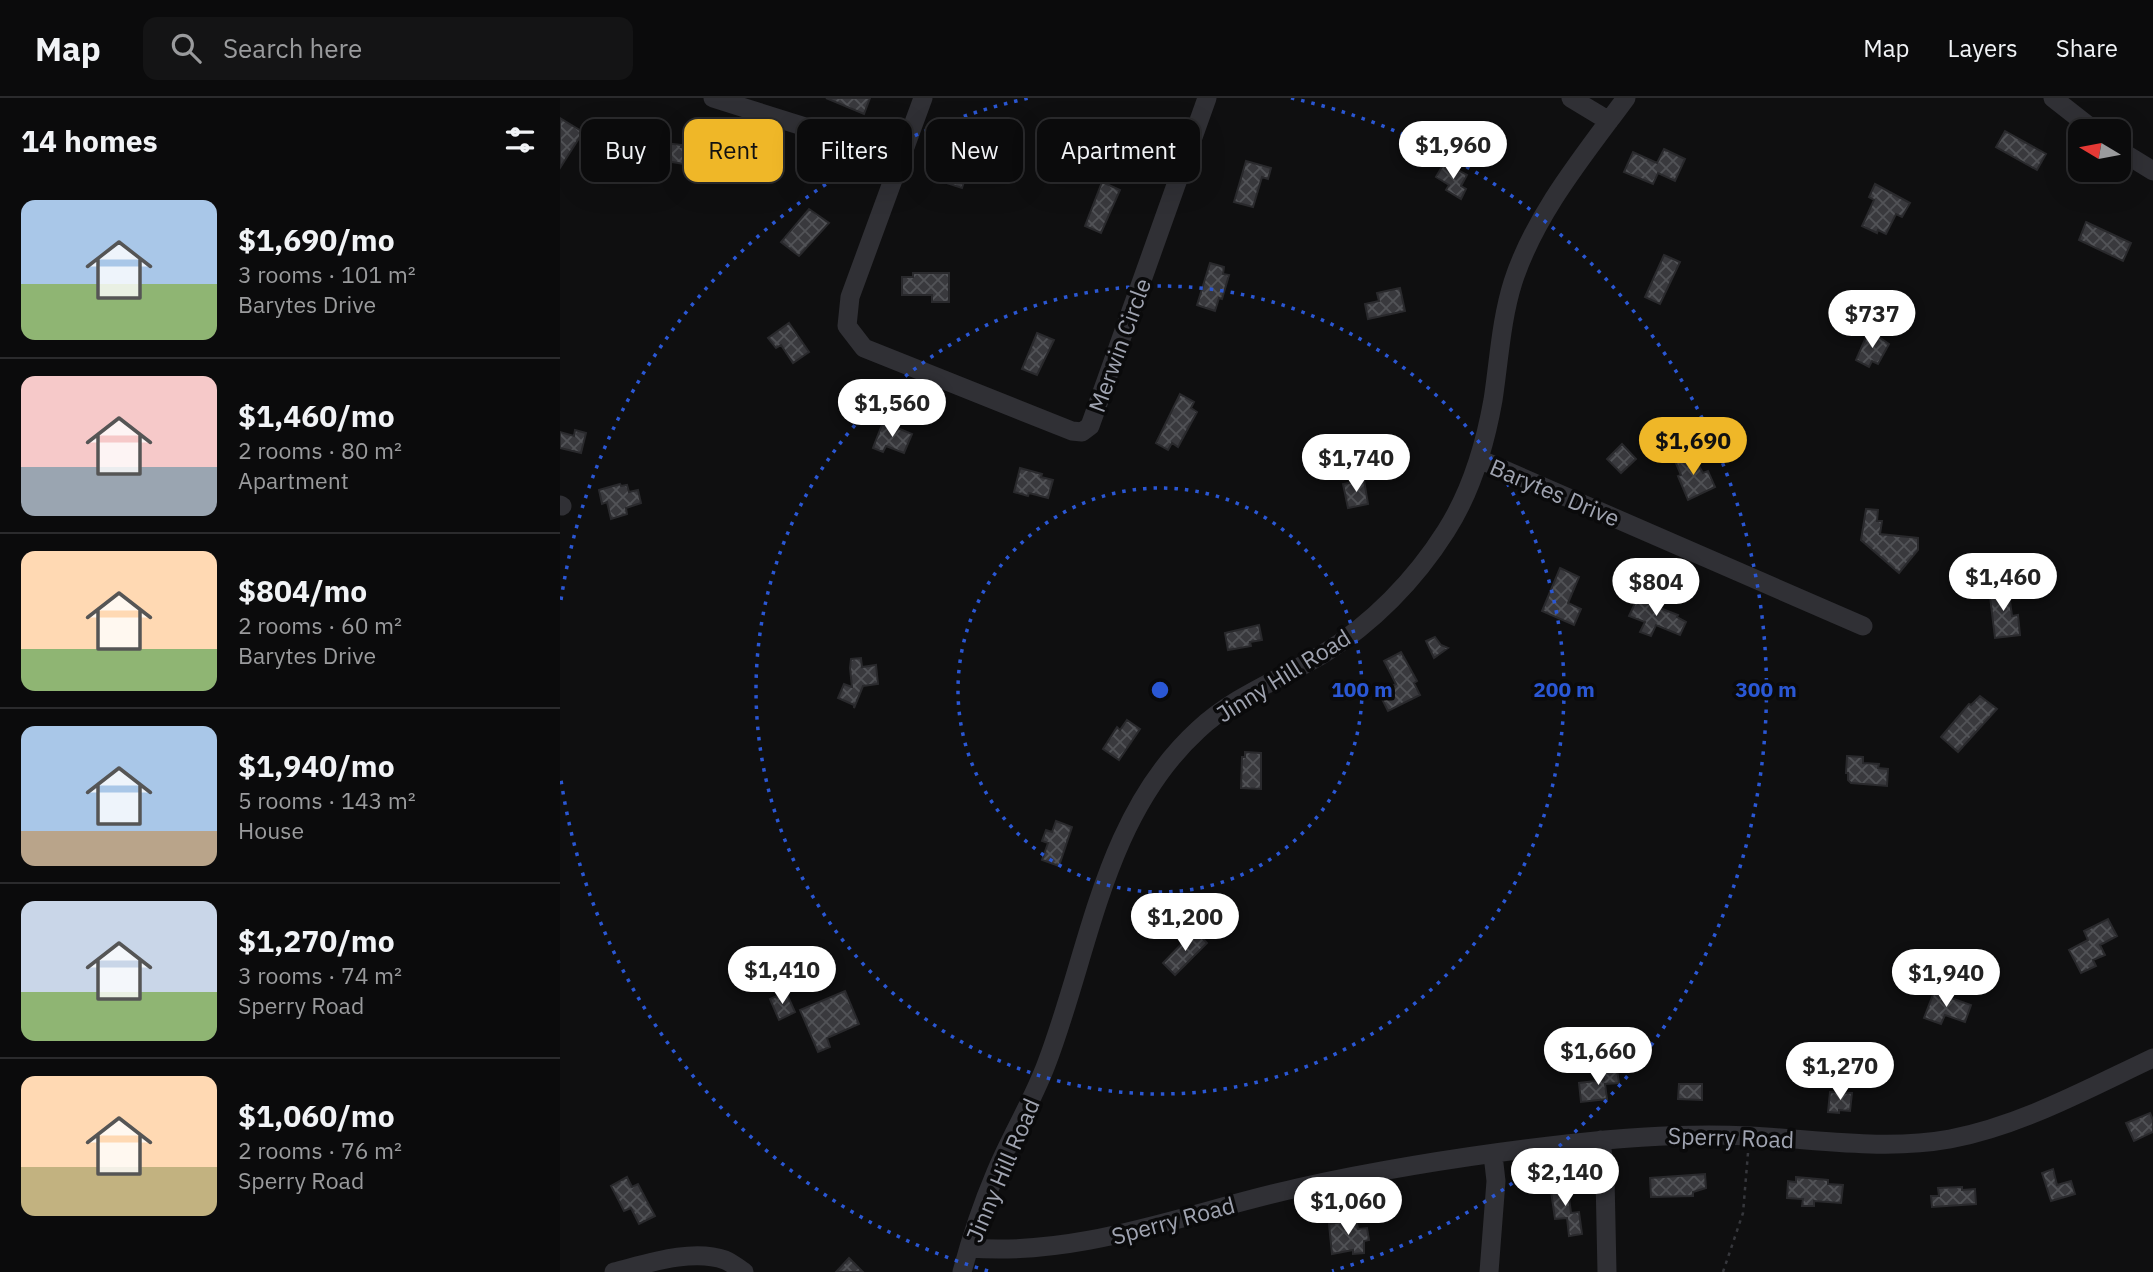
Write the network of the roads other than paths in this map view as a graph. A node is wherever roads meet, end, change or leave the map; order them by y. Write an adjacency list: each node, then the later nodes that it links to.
1 (713, 98): 9 (street)
2 (923, 98): 10 (street, Merwin Circle)
3 (1207, 98): 13 (street, Merwin Circle)
4 (1571, 98): 8 (street)
5 (1626, 98): 8 (street, Jinny Hill Road)
6 (2053, 98): 7 (street)
7 (2080, 119)
8 (1609, 121): 14 (street, Jinny Hill Road)
9 (797, 124)
10 (912, 127)
11 (2132, 158): 12 (street)
12 (2153, 171)
13 (892, 182)
14 (1479, 459): 15 (street, Barytes Drive); 19 (street, Jinny Hill Road)
15 (1863, 626)
16 (2153, 1058): 17 (street, Sperry Road)
17 (1601, 1140): 18 (street, Sperry Road); 24 (street)
18 (1493, 1155): 19 (street, Sperry Road); 23 (street)
19 (969, 1248): 22 (street, Jinny Hill Road)
20 (614, 1272): 21 (street)
21 (744, 1272)
22 (962, 1272)
23 (1489, 1272)
24 (1606, 1272)

